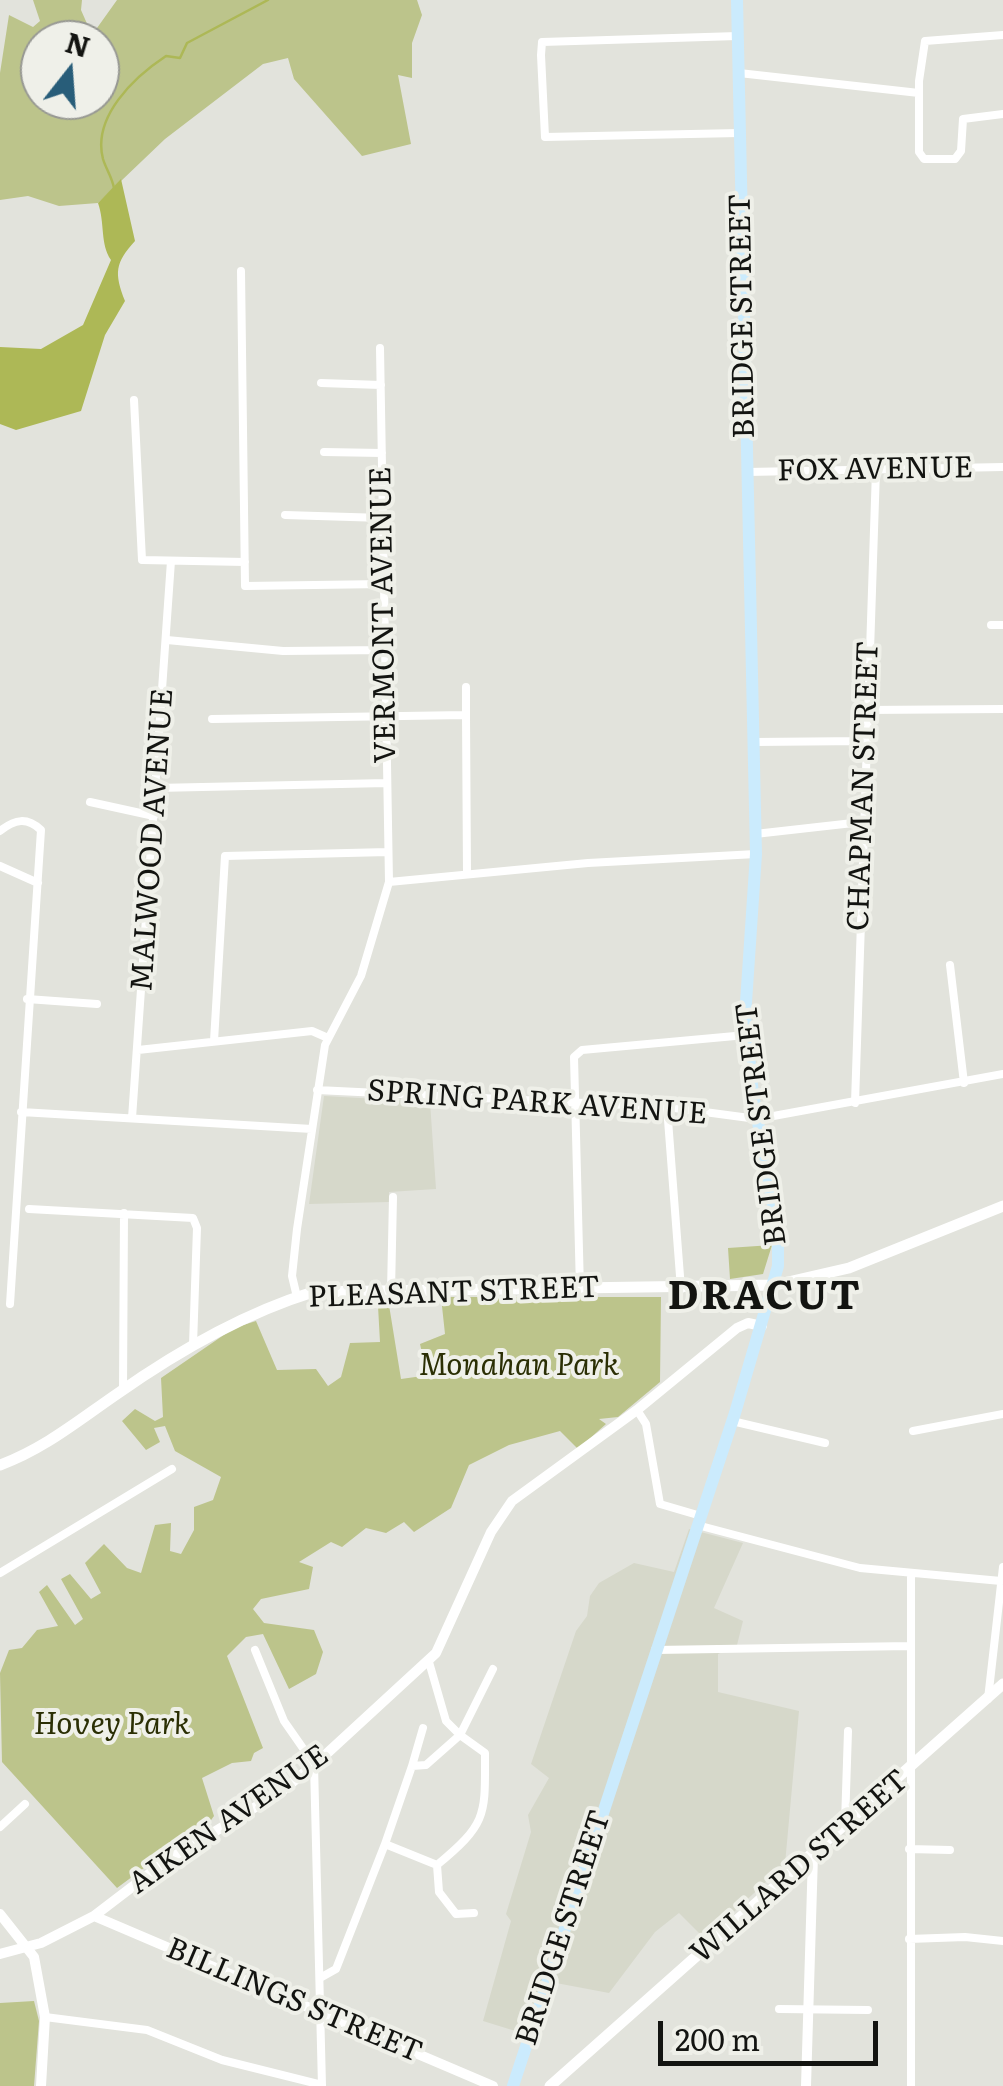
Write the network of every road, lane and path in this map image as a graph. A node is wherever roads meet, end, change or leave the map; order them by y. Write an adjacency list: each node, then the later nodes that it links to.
1 (737, 0): 2 (main road, BRIDGE STREET)
2 (738, 36): 4 (main road, BRIDGE STREET); 7 (street)
3 (1003, 36): 5 (street)
4 (738, 72): 5 (street); 7 (main road, BRIDGE STREET)
5 (919, 93): 6 (street)
6 (1003, 114)
7 (740, 132): 17 (main road, BRIDGE STREET)
8 (241, 271): 21 (street)
9 (380, 348): 11 (street, VERMONT AVENUE)
10 (321, 383): 11 (street)
11 (380, 385): 14 (street, VERMONT AVENUE)
12 (134, 400): 20 (street)
13 (324, 452): 14 (street)
14 (382, 452): 19 (street, VERMONT AVENUE)
15 (1003, 468): 16 (street, FOX AVENUE)
16 (876, 470): 17 (street, FOX AVENUE); 29 (street, CHAPMAN STREET)
17 (747, 472): 33 (main road, BRIDGE STREET)
18 (284, 515): 19 (street)
19 (382, 518): 22 (street, VERMONT AVENUE)
20 (171, 561): 21 (street); 25 (street, MALWOOD AVENUE)
21 (245, 562): 22 (street)
22 (384, 584): 26 (street, VERMONT AVENUE)
23 (990, 625): 24 (street)
24 (1003, 625)
25 (166, 640): 26 (street); 36 (street, MALWOOD AVENUE)
26 (385, 650): 31 (street, VERMONT AVENUE)
27 (466, 688): 30 (street)
28 (1003, 709): 29 (street)
29 (865, 710): 34 (street, CHAPMAN STREET)
30 (466, 715): 31 (street); 45 (street)
31 (386, 716): 32 (street); 35 (street, VERMONT AVENUE)
32 (212, 719)
33 (754, 742): 34 (street); 41 (main road, BRIDGE STREET)
34 (864, 742): 39 (street, CHAPMAN STREET)
35 (387, 783): 36 (street); 42 (street, VERMONT AVENUE)
36 (156, 788): 38 (street, MALWOOD AVENUE)
37 (90, 802): 38 (street)
38 (154, 816): 54 (street, MALWOOD AVENUE)
39 (862, 822): 41 (street); 59 (street, CHAPMAN STREET)
40 (0, 831): 47 (street)
41 (755, 834): 43 (main road, BRIDGE STREET)
42 (388, 852): 46 (street, VERMONT AVENUE); 53 (street)
43 (756, 854): 45 (street); 51 (main road, BRIDGE STREET)
44 (0, 866): 47 (street)
45 (468, 874): 46 (street)
46 (389, 882): 52 (street, VERMONT AVENUE)
47 (38, 883): 49 (street)
48 (950, 965): 56 (street)
49 (27, 999): 50 (street); 61 (street)
50 (98, 1004)
51 (746, 1035): 58 (street); 63 (main road, BRIDGE STREET)
52 (328, 1038): 53 (street); 57 (street, VERMONT AVENUE)
53 (214, 1041): 54 (street)
54 (138, 1050): 62 (street, MALWOOD AVENUE)
55 (1003, 1074): 56 (street, SPRING PARK AVENUE)
56 (964, 1083): 59 (street, SPRING PARK AVENUE)
57 (317, 1090): 58 (street, SPRING PARK AVENUE); 64 (street, VERMONT AVENUE)
58 (576, 1103): 60 (street, SPRING PARK AVENUE); 70 (street)
59 (855, 1103): 63 (street, SPRING PARK AVENUE)
60 (667, 1108): 63 (street, SPRING PARK AVENUE); 71 (street)
61 (21, 1112): 62 (street); 74 (street)
62 (132, 1118): 64 (street)
63 (758, 1119): 69 (main road, BRIDGE STREET)
64 (312, 1129): 73 (street, VERMONT AVENUE)
65 (393, 1197): 72 (street)
66 (1003, 1206): 69 (main road, PLEASANT STREET)
67 (29, 1210): 68 (street)
68 (124, 1213): 76 (street); 77 (street)
69 (775, 1285): 71 (main road, PLEASANT STREET); 75 (main road, BRIDGE STREET)
70 (580, 1289): 71 (main road, PLEASANT STREET); 72 (main road, PLEASANT STREET)
71 (681, 1289)
72 (391, 1290): 73 (main road, PLEASANT STREET)
73 (296, 1297): 76 (main road, PLEASANT STREET)
74 (10, 1304)
75 (762, 1326): 78 (street, AIKEN AVENUE); 80 (main road, BRIDGE STREET)
76 (194, 1345): 77 (main road, PLEASANT STREET)
77 (123, 1390): 83 (main road, PLEASANT STREET)
78 (637, 1410): 85 (street); 93 (street, AIKEN AVENUE)
79 (1003, 1414): 81 (street)
80 (732, 1422): 82 (street); 85 (main road, BRIDGE STREET)
81 (913, 1431)
82 (825, 1443)
83 (0, 1466)
84 (172, 1470): 87 (street)
85 (699, 1520): 88 (street); 92 (main road, BRIDGE STREET)
86 (1003, 1567): 89 (street)
87 (0, 1573)
88 (911, 1574): 89 (street); 90 (street)
89 (1001, 1581): 96 (street)
90 (910, 1646): 92 (street); 102 (street)
91 (254, 1650): 100 (street)
92 (656, 1650): 127 (main road, BRIDGE STREET)
93 (428, 1662): 99 (street); 100 (street, AIKEN AVENUE)
94 (493, 1669): 99 (street)
95 (1003, 1684): 96 (main road, WILLARD STREET)
96 (988, 1698): 102 (main road, WILLARD STREET)
97 (423, 1728): 101 (street)
98 (848, 1731): 105 (street)
99 (460, 1735): 101 (street); 110 (street)
100 (314, 1764): 113 (street, AIKEN AVENUE); 118 (street)
101 (412, 1766): 106 (street)
102 (910, 1770): 105 (main road, WILLARD STREET); 107 (street)
103 (25, 1804): 104 (street)
104 (0, 1827)
105 (845, 1827): 109 (main road, WILLARD STREET)
106 (385, 1844): 110 (street); 118 (street)
107 (909, 1849): 108 (street); 114 (street)
108 (950, 1850)
109 (814, 1855): 120 (street); 128 (main road, WILLARD STREET)
110 (438, 1865): 111 (street)
111 (474, 1913)
112 (0, 1914): 116 (street)
113 (94, 1916): 116 (street, AIKEN AVENUE); 122 (street, BILLINGS STREET)
114 (909, 1939): 115 (street); 130 (street)
115 (1003, 1942)
116 (29, 1947): 117 (street, AIKEN AVENUE); 123 (street)
117 (0, 1954)
118 (320, 1978): 122 (street)
119 (780, 2009): 120 (street)
120 (809, 2009): 121 (street); 129 (street)
121 (868, 2010)
122 (320, 2011): 124 (street); 126 (street, BILLINGS STREET)
123 (46, 2017): 124 (street); 125 (street)
124 (322, 2085)
125 (41, 2086)
126 (494, 2086)
127 (513, 2086)
128 (550, 2086)
129 (806, 2086)
130 (911, 2086)

